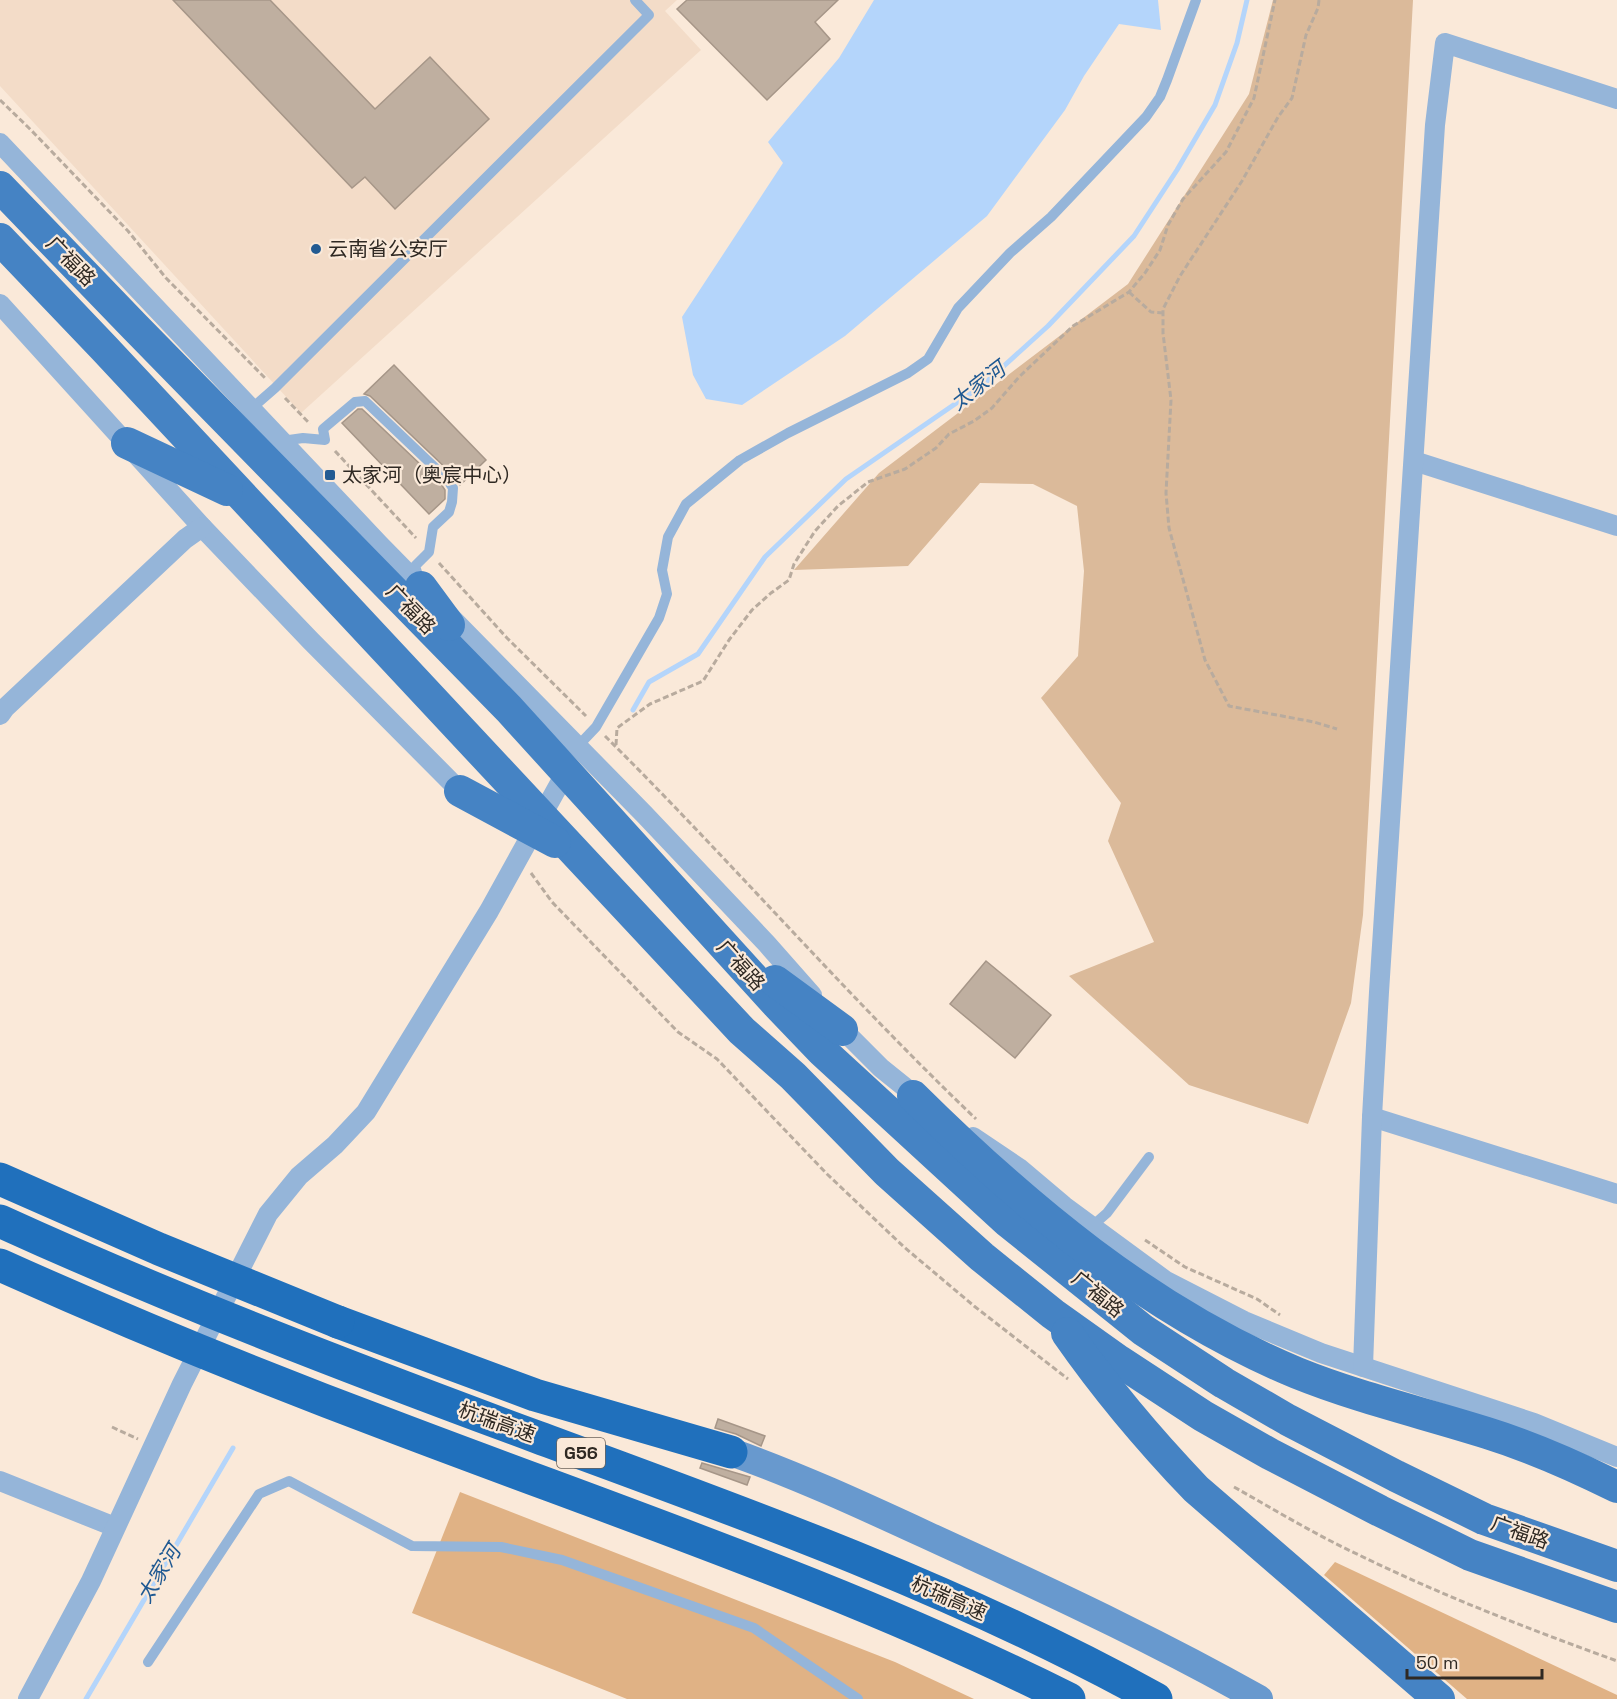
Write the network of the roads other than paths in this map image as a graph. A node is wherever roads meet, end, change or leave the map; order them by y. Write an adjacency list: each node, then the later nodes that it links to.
1 (635, 0): 8 (lane)
2 (1196, 0): 18 (lane)
3 (1617, 99): 11 (street)
4 (0, 143): 8 (street)
5 (0, 187): 16 (main road, 广福路)
6 (0, 239): 12 (main road, 广福路)
7 (0, 304): 10 (street)
8 (252, 408): 9 (street)
9 (282, 441): 15 (street); 15 (lane)
10 (128, 443): 12 (main road); 14 (street)
11 (1414, 461): 13 (street); 24 (street)
12 (242, 497): 20 (main road, 广福路)
13 (1617, 526)
14 (202, 527): 17 (street); 19 (street)
15 (421, 587): 16 (main road); 18 (street)
16 (509, 709): 18 (main road, 广福路)
17 (0, 716)
18 (572, 759): 20 (street); 21 (main road, 广福路); 22 (street)
19 (460, 791): 20 (main road)
20 (532, 835): 31 (main road, 广福路); 37 (street)
21 (733, 956): 22 (main road); 38 (main road, 广福路)
22 (842, 1030): 23 (street)
23 (913, 1096): 29 (street); 36 (main road)
24 (1372, 1117): 27 (street); 32 (street)
25 (1149, 1157): 29 (lane)
26 (0, 1179): 33 (highway, bridge)
27 (1617, 1194)
28 (0, 1221): 45 (highway, 杭瑞高速 / G56, bridge)
29 (1091, 1227): 32 (street)
30 (0, 1266): 44 (highway, 杭瑞高速 / G56, bridge)
31 (1053, 1314): 39 (main road, 广福路); 46 (main road)
32 (1363, 1366): 34 (street)
33 (731, 1452): 41 (main road)
34 (1617, 1457)
35 (0, 1481): 37 (street)
36 (1617, 1487)
37 (116, 1527): 42 (street)
38 (1617, 1566)
39 (1617, 1607)
40 (148, 1662): 43 (lane)
41 (1252, 1695)
42 (28, 1699)
43 (858, 1699)
44 (1069, 1699)
45 (1156, 1699)
46 (1439, 1699)

